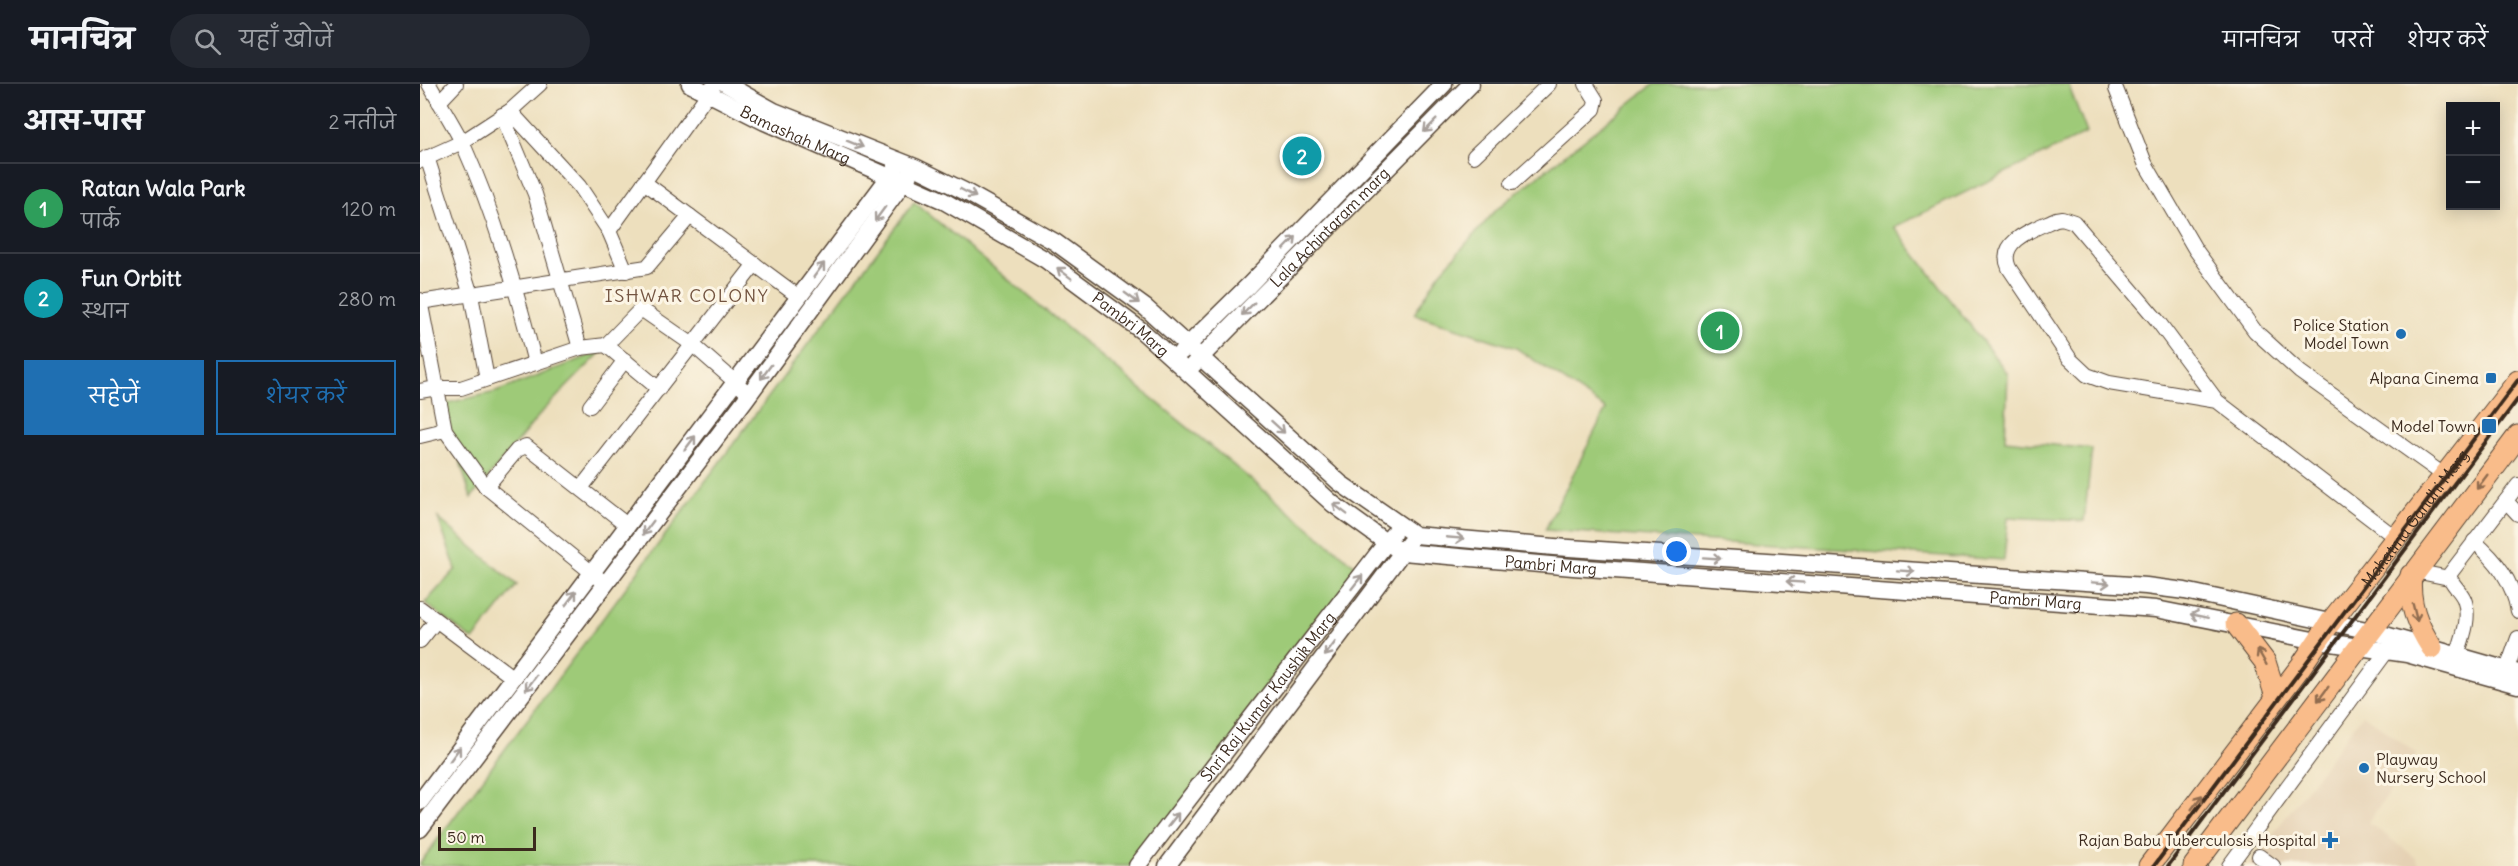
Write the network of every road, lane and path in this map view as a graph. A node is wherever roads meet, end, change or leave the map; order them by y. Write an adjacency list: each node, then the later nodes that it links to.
1 (429, 84): 12 (street)
2 (456, 84): 12 (street)
3 (540, 84): 13 (street)
4 (690, 84): 10 (street, Bamashah Marg)
5 (726, 84): 17 (street, Bamashah Marg, one-way to 17)
6 (1444, 84): 32 (street, Lala Achintaram marg, one-way to 6)
7 (1472, 84): 34 (street, Lala Achintaram marg, one-way to 34)
8 (1549, 84): 15 (street)
9 (1586, 84): 20 (street)
10 (712, 89): 18 (street, Bamashah Marg); 19 (street)
11 (2116, 89): 51 (street)
12 (439, 102): 14 (street)
13 (506, 113): 14 (street); 22 (street); 25 (street)
14 (462, 142): 16 (street); 26 (street)
15 (1474, 156)
16 (424, 159): 27 (street)
17 (908, 165): 18 (street); 32 (street, Pambri Marg, one-way to 32)
18 (896, 180): 28 (street, one-way to 18); 35 (street, Pambri Marg, one-way to 18); 45 (street, one-way to 45)
19 (644, 182): 21 (street); 22 (street)
20 (1512, 183)
21 (690, 216): 23 (street); 24 (street)
22 (609, 231): 24 (street)
23 (755, 264): 28 (street); 31 (street)
24 (626, 271): 25 (street)
25 (559, 280): 26 (street); 33 (street)
26 (516, 289): 27 (street); 37 (street)
27 (471, 295): 29 (street); 39 (street)
28 (800, 297): 41 (street)
29 (420, 301): 42 (street)
30 (606, 345): 31 (street); 33 (street); 36 (street)
31 (693, 345): 41 (street); 43 (street)
32 (1187, 345): 34 (street, Pambri Marg); 35 (street, Lala Achintaram marg)
33 (580, 348): 37 (street)
34 (1201, 357): 38 (street, Lala Achintaram marg); 58 (street, Pambri Marg, one-way to 58)
35 (1174, 359): 38 (street, Pambri Marg)
36 (625, 360): 43 (street); 47 (street)
37 (535, 363): 39 (street)
38 (1188, 370): 62 (street, Pambri Marg, one-way to 38)
39 (487, 379): 42 (street)
40 (2518, 381): 51 (main road, Mahatma Gandhi Marg)
41 (735, 383): 45 (street); 57 (street, one-way to 41)
42 (437, 388): 44 (street); 48 (street)
43 (659, 389): 54 (street)
44 (420, 391)
45 (749, 394): 68 (street, one-way to 68)
46 (2217, 401): 46 (street); 60 (street)
47 (590, 406)
48 (445, 430): 49 (street); 53 (street)
49 (420, 436)
50 (2518, 436): 66 (main road, Mahatma Gandhi Marg, one-way to 66)
51 (2445, 476): 60 (main road, Mahatma Gandhi Marg)
52 (2518, 485): 55 (street)
53 (486, 487): 54 (street); 65 (street)
54 (581, 488): 57 (street)
55 (2506, 501): 56 (street); 61 (street)
56 (2518, 514)
57 (627, 525): 65 (street)
58 (1399, 525): 59 (street, Pambri Marg); 62 (street, Shri Raj Kumar Kaushik Marg)
59 (1414, 535): 63 (street, Shri Raj Kumar Kaushik Marg); 64 (street, Pambri Marg, one-way to 64)
60 (2396, 538): 73 (main road, Mahatma Gandhi Marg)
61 (2474, 541): 67 (street); 71 (street)
62 (1387, 543): 63 (street, Pambri Marg); 89 (street, Shri Raj Kumar Kaushik Marg, one-way to 62)
63 (1403, 552): 69 (street, Pambri Marg, one-way to 63); 90 (street, Shri Raj Kumar Kaushik Marg, one-way to 90)
64 (1825, 566): 69 (street); 73 (street, Pambri Marg, one-way to 73)
65 (591, 573): 68 (street); 83 (street, one-way to 65)
66 (2413, 573): 67 (street); 76 (main road, Mahatma Gandhi Marg); 79 (main road, one-way to 79)
67 (2449, 578): 81 (street)
68 (606, 584): 87 (street, one-way to 87)
69 (1824, 584): 74 (street, Pambri Marg, one-way to 69)
70 (420, 608): 72 (street)
71 (2518, 611)
72 (436, 621): 77 (street); 83 (street)
73 (2330, 623): 76 (street, Pambri Marg); 78 (main road, Mahatma Gandhi Marg)
74 (2236, 624): 78 (street, Pambri Marg); 85 (main road, one-way to 74)
75 (2518, 638): 82 (street)
76 (2364, 639): 78 (street, Pambri Marg); 79 (street); 80 (street); 92 (main road, Mahatma Gandhi Marg, one-way to 92)
77 (420, 641)
78 (2318, 641): 85 (main road)
79 (2432, 648): 81 (street)
80 (2387, 651): 84 (street); 93 (street)
81 (2457, 655): 82 (street)
82 (2513, 671)
83 (512, 677): 86 (street, one-way to 83)
84 (2518, 685)
85 (2276, 697): 91 (main road, one-way to 85)
86 (420, 801)
87 (420, 829)
88 (2259, 856): 94 (street)
89 (1137, 866)
90 (1167, 866)
91 (2149, 866)
92 (2194, 866)
93 (2229, 866)
94 (2273, 866)

